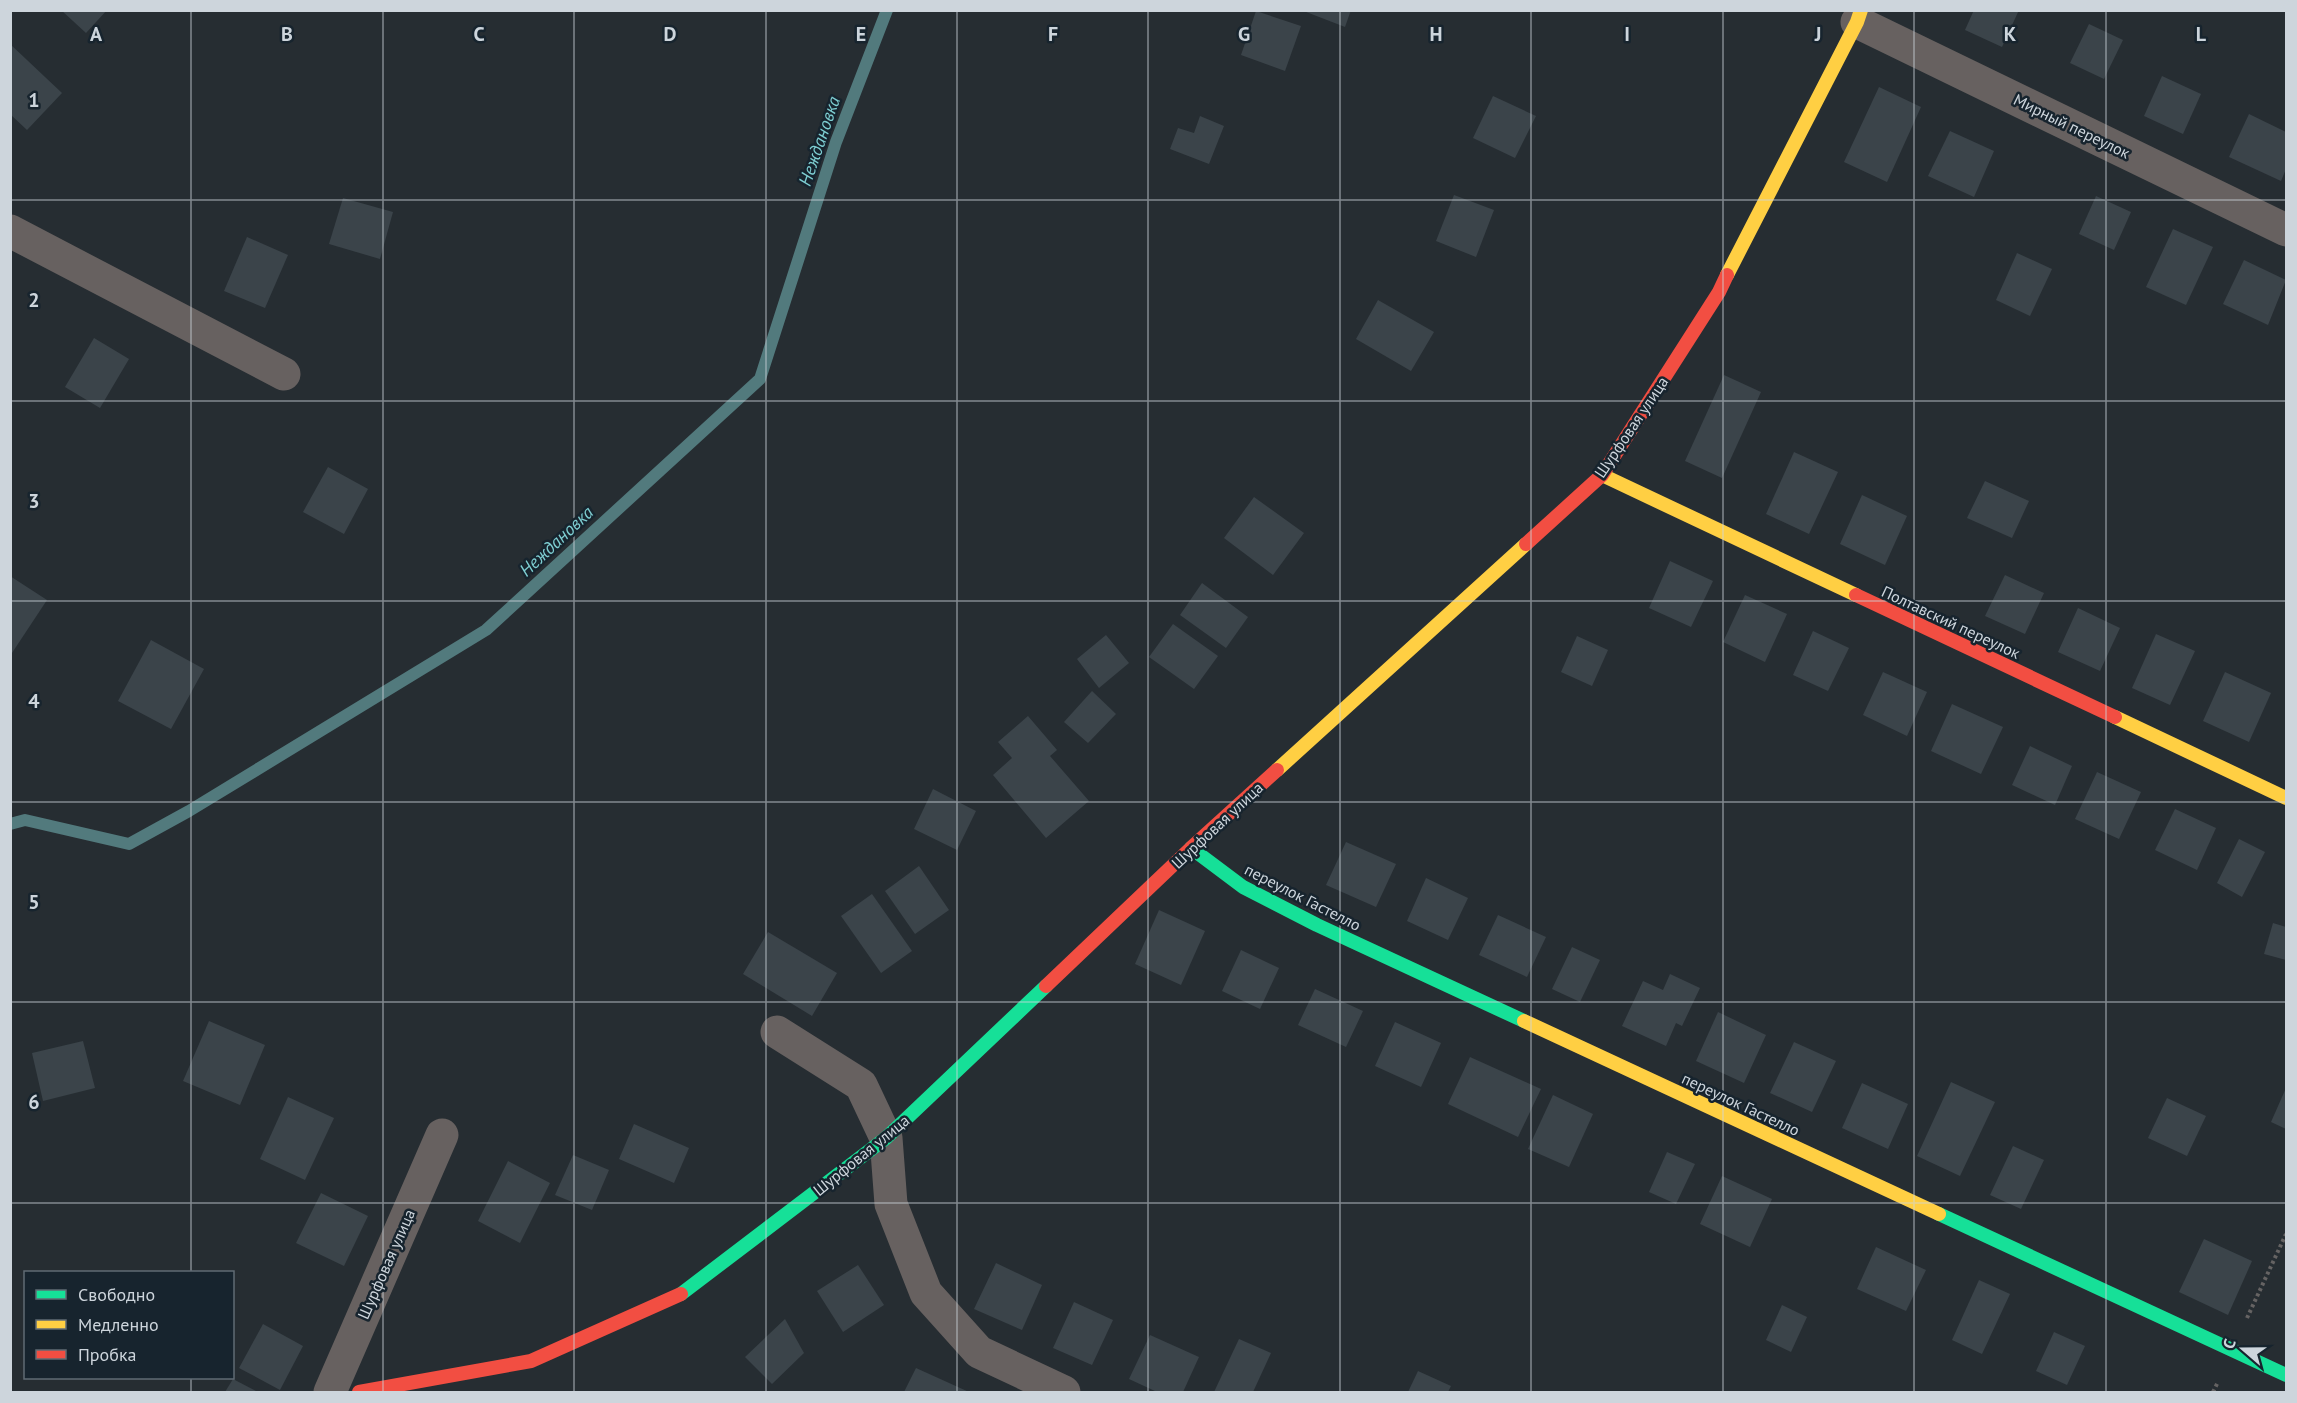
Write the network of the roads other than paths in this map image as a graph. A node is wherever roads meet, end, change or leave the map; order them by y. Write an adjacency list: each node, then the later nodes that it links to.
1 (1859, 16): 2 (street, Мирный переулок); 5 (street, Шурфовая улица)
2 (2286, 230)
3 (10, 231): 4 (street)
4 (284, 374)
5 (1602, 475): 6 (street, Полтавский переулок); 7 (street, Шурфовая улица)
6 (2286, 798)
7 (1191, 848): 10 (street, Шурфовая улица); 11 (street, переулок Гастелло)
8 (777, 1032): 10 (street)
9 (442, 1135): 12 (street, Шурфовая улица)
10 (886, 1138): 13 (street, Шурфовая улица); 14 (street)
11 (2281, 1374)
12 (330, 1392)
13 (359, 1392)
14 (1064, 1392)

